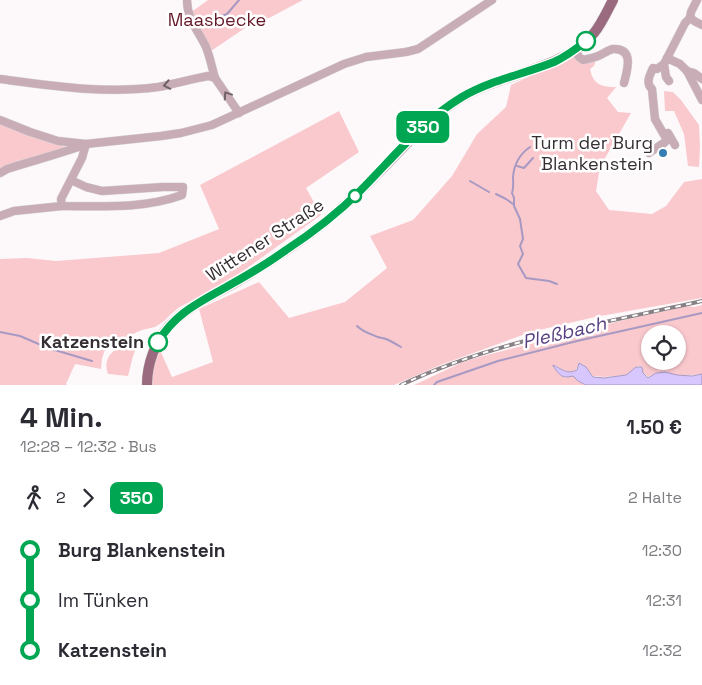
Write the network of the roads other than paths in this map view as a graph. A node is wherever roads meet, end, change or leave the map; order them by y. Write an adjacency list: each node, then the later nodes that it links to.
1 (187, 0): 10 (street)
2 (492, 0): 16 (street)
3 (613, 0): 7 (main road, Wittener Straße)
4 (697, 0): 5 (street)
5 (690, 18): 6 (street); 8 (street)
6 (702, 25)
7 (575, 50): 14 (street); 26 (main road, Wittener Straße)
8 (665, 61): 9 (street); 13 (street); 17 (street)
9 (687, 71): 12 (street); 15 (street)
10 (215, 78): 11 (street, one-way to 11); 16 (street, one-way to 10)
11 (0, 79)
12 (702, 79)
13 (669, 81)
14 (624, 83)
15 (702, 100)
16 (239, 112): 19 (street)
17 (654, 113): 20 (street); 21 (street)
18 (0, 120): 19 (street)
19 (86, 144): 22 (street); 23 (street)
20 (675, 145)
21 (649, 153)
22 (0, 173)
23 (71, 180): 24 (street); 24 (street)
24 (62, 206): 25 (street)
25 (0, 216)
26 (147, 385)

